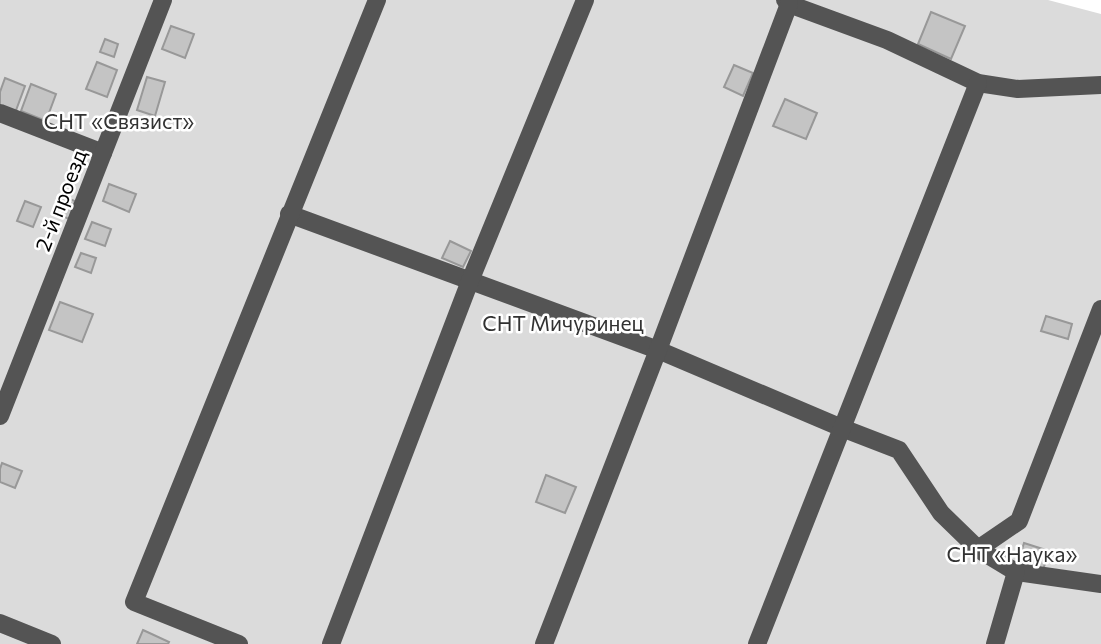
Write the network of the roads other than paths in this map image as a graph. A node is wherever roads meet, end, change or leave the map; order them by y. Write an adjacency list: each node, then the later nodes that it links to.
1 (163, 0): 8 (street, 2-й проезд)
2 (377, 0): 9 (street)
3 (584, 0): 10 (street)
4 (787, 2): 5 (street); 12 (street)
5 (978, 83): 6 (street); 14 (street)
6 (1101, 85)
7 (0, 113): 8 (street)
8 (103, 153): 13 (street, 2-й проезд)
9 (289, 214): 10 (street); 20 (street)
10 (470, 281): 12 (street); 21 (street)
11 (1101, 309): 15 (street)
12 (659, 351): 14 (street); 22 (street)
13 (0, 416)
14 (842, 428): 15 (street); 23 (street)
15 (978, 549): 16 (street)
16 (1016, 572): 17 (street); 24 (street)
17 (1101, 584)
18 (0, 623): 19 (street)
19 (52, 644)
20 (239, 644)
21 (331, 644)
22 (544, 644)
23 (757, 644)
24 (995, 644)

